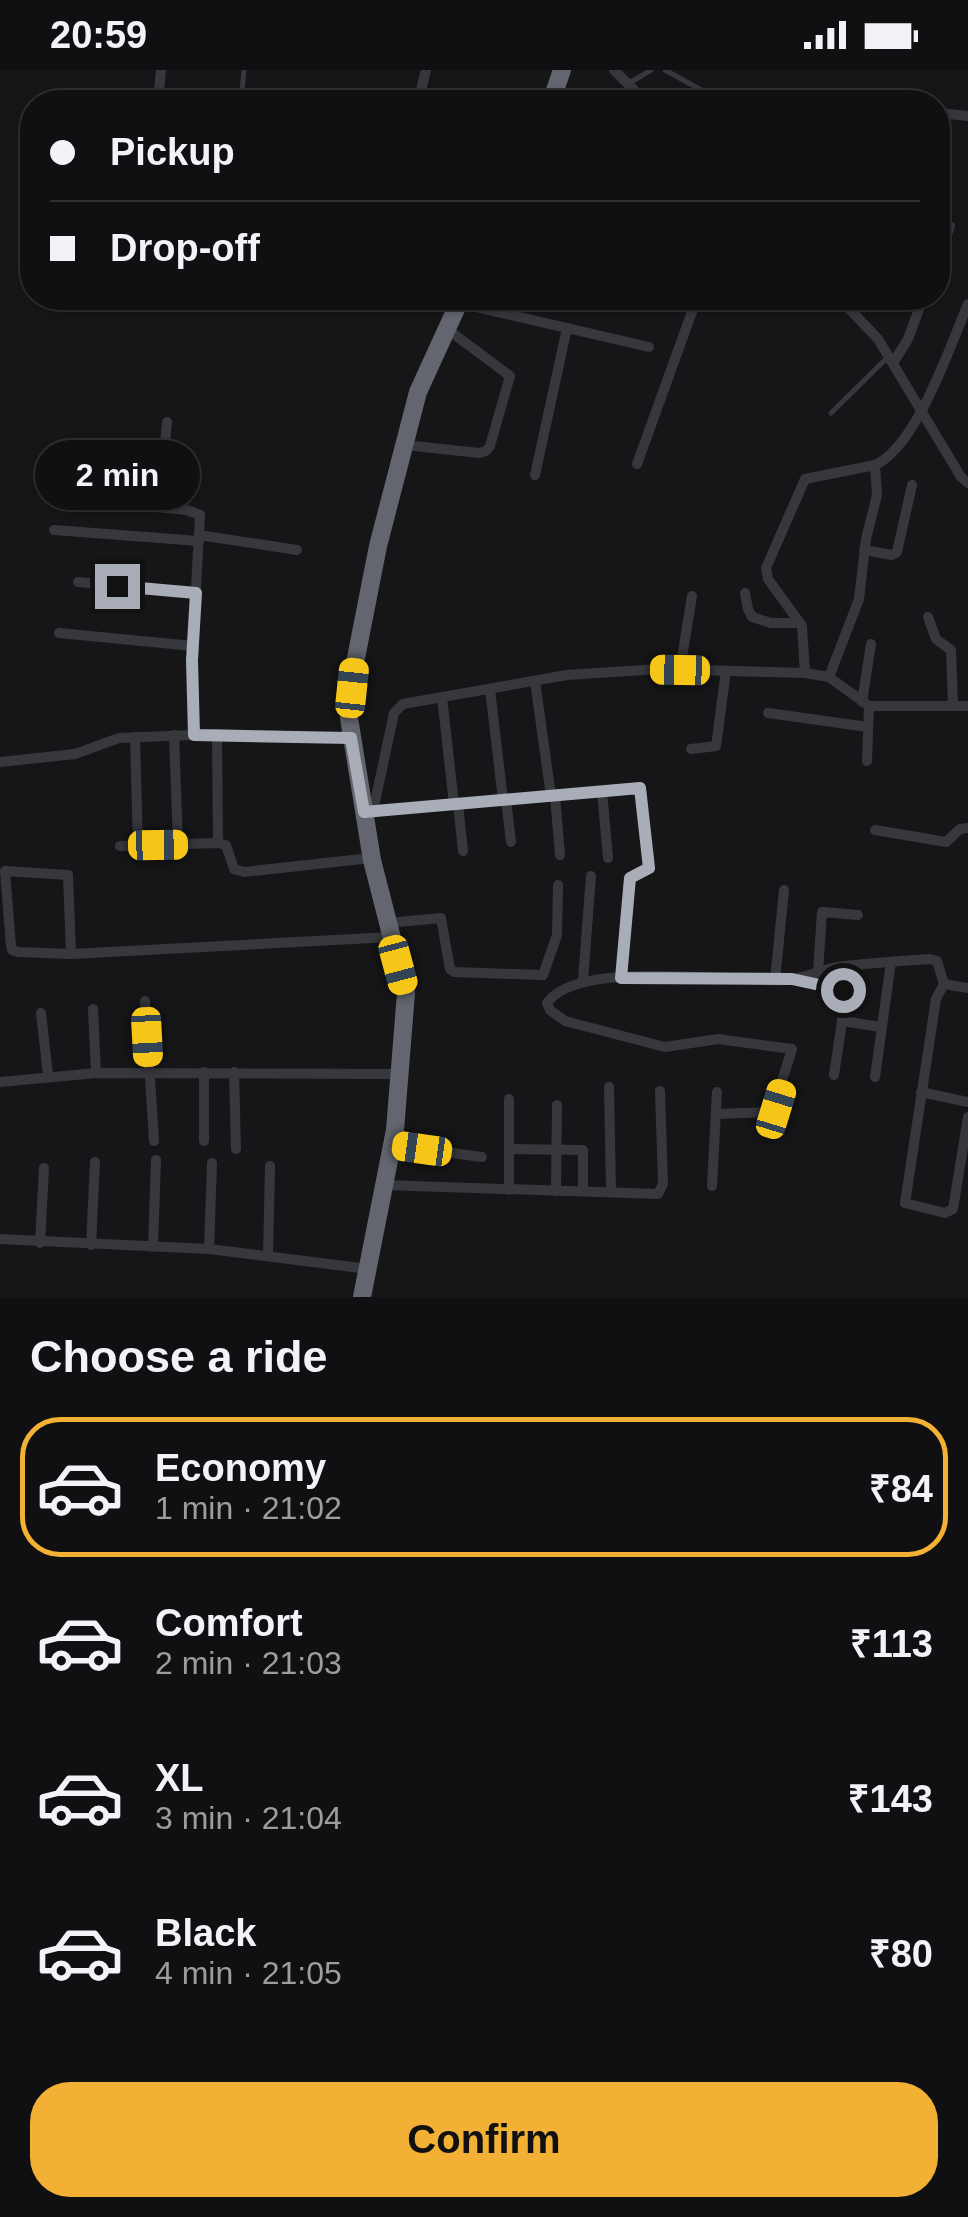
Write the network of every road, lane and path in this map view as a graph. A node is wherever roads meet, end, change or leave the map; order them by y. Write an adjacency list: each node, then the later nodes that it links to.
1 (614, 70): 4 (street)
2 (651, 70): 4 (lane)
3 (666, 70): 6 (lane)
4 (628, 84): 5 (street)
5 (634, 90)
6 (701, 90)
7 (968, 304): 18 (street)
8 (456, 310): 14 (highway)
9 (498, 310): 13 (street)
10 (692, 310): 21 (street)
11 (850, 310): 16 (street)
12 (919, 310): 16 (street)
13 (566, 328): 15 (street); 23 (street)
14 (447, 330): 20 (highway); 20 (street)
15 (649, 347)
16 (891, 359): 17 (lane); 18 (street)
17 (831, 413)
18 (922, 413): 22 (street); 24 (street)
19 (166, 422): 27 (street)
20 (405, 445): 57 (highway)
21 (637, 464)
22 (874, 465): 31 (street); 37 (street)
23 (535, 475)
24 (968, 483)
25 (912, 485): 31 (street)
26 (119, 503): 27 (street)
27 (160, 508): 29 (street)
28 (54, 530): 29 (street)
29 (199, 538): 30 (street); 34 (street)
30 (297, 550)
31 (864, 550): 44 (street)
32 (78, 582): 34 (street)
33 (745, 592): 37 (street)
34 (196, 593): 40 (street)
35 (692, 596): 41 (street)
36 (928, 616): 49 (street)
37 (800, 623): 43 (street)
38 (59, 633): 40 (street)
39 (872, 644): 48 (street)
40 (193, 646): 54 (street)
41 (680, 670): 42 (street); 45 (street)
42 (726, 671): 43 (street); 58 (street)
43 (805, 673): 44 (street)
44 (829, 677): 48 (street)
45 (535, 681): 46 (street); 62 (street)
46 (490, 688): 47 (street); 63 (street)
47 (442, 697): 64 (street); 65 (street)
48 (866, 704): 49 (street); 52 (street)
49 (953, 706): 50 (street)
50 (968, 706)
51 (768, 712): 52 (street)
52 (868, 727): 59 (street)
53 (217, 734): 54 (street); 57 (street); 69 (street)
54 (194, 735): 55 (street)
55 (174, 736): 56 (street); 70 (street)
56 (134, 737): 60 (street); 71 (street)
57 (351, 738): 65 (highway)
58 (691, 749)
59 (867, 761)
60 (0, 762)
61 (602, 791): 62 (street); 76 (street); 85 (street)
62 (553, 796): 63 (street); 74 (street)
63 (505, 800): 64 (street); 68 (street)
64 (456, 804): 65 (street); 73 (street)
65 (368, 812): 75 (highway)
66 (968, 828): 67 (street)
67 (875, 830)
68 (511, 842)
69 (218, 843): 70 (street); 75 (street)
70 (178, 844): 71 (street)
71 (138, 845): 72 (street)
72 (120, 846)
73 (463, 851)
74 (560, 855)
75 (371, 858): 81 (highway)
76 (608, 858)
77 (591, 876): 87 (street)
78 (558, 886): 81 (street)
79 (784, 890): 88 (street)
80 (858, 914): 84 (street)
81 (390, 930): 82 (street); 100 (highway)
82 (71, 954): 82 (street)
83 (891, 962): 84 (street); 89 (street); 95 (street)
84 (818, 972): 86 (street)
85 (621, 978): 87 (street); 88 (street)
86 (792, 979): 88 (street); 94 (street)
87 (583, 980): 112 (street)
88 (776, 980)
89 (944, 984): 90 (street); 108 (street)
90 (968, 988)
91 (145, 1001): 98 (street)
92 (94, 1009): 99 (street)
93 (41, 1013): 101 (street)
94 (842, 1021): 95 (street); 102 (street)
95 (881, 1026): 103 (street)
96 (204, 1072): 97 (street); 98 (street); 115 (street)
97 (234, 1072): 100 (street); 118 (street)
98 (149, 1073): 99 (street); 114 (street)
99 (96, 1074): 101 (street)
100 (400, 1074): 116 (highway)
101 (48, 1075): 104 (street)
102 (834, 1075)
103 (875, 1076)
104 (0, 1082)
105 (609, 1087): 131 (street)
106 (660, 1091): 131 (street)
107 (717, 1092): 112 (street)
108 (921, 1092): 110 (street); 113 (street)
109 (509, 1099): 119 (street)
110 (968, 1102)
111 (557, 1105): 117 (street)
112 (717, 1114): 127 (street)
113 (968, 1117)
114 (154, 1141)
115 (204, 1141)
116 (392, 1145): 120 (street); 126 (highway)
117 (556, 1148): 119 (street); 129 (street); 130 (street)
118 (236, 1149)
119 (509, 1149): 128 (street)
120 (482, 1157)
121 (156, 1160): 135 (street)
122 (95, 1162): 134 (street)
123 (212, 1163): 136 (street)
124 (270, 1166): 137 (street)
125 (44, 1168): 133 (street)
126 (384, 1185): 128 (street); 138 (highway)
127 (712, 1186)
128 (509, 1190): 129 (street)
129 (556, 1191): 130 (street)
130 (583, 1191): 131 (street)
131 (610, 1191)
132 (0, 1239): 133 (street)
133 (40, 1243): 134 (street)
134 (91, 1245): 135 (street)
135 (153, 1247): 136 (street)
136 (209, 1249): 137 (street)
137 (268, 1256): 138 (street)
138 (368, 1269): 139 (highway)
139 (362, 1297)

